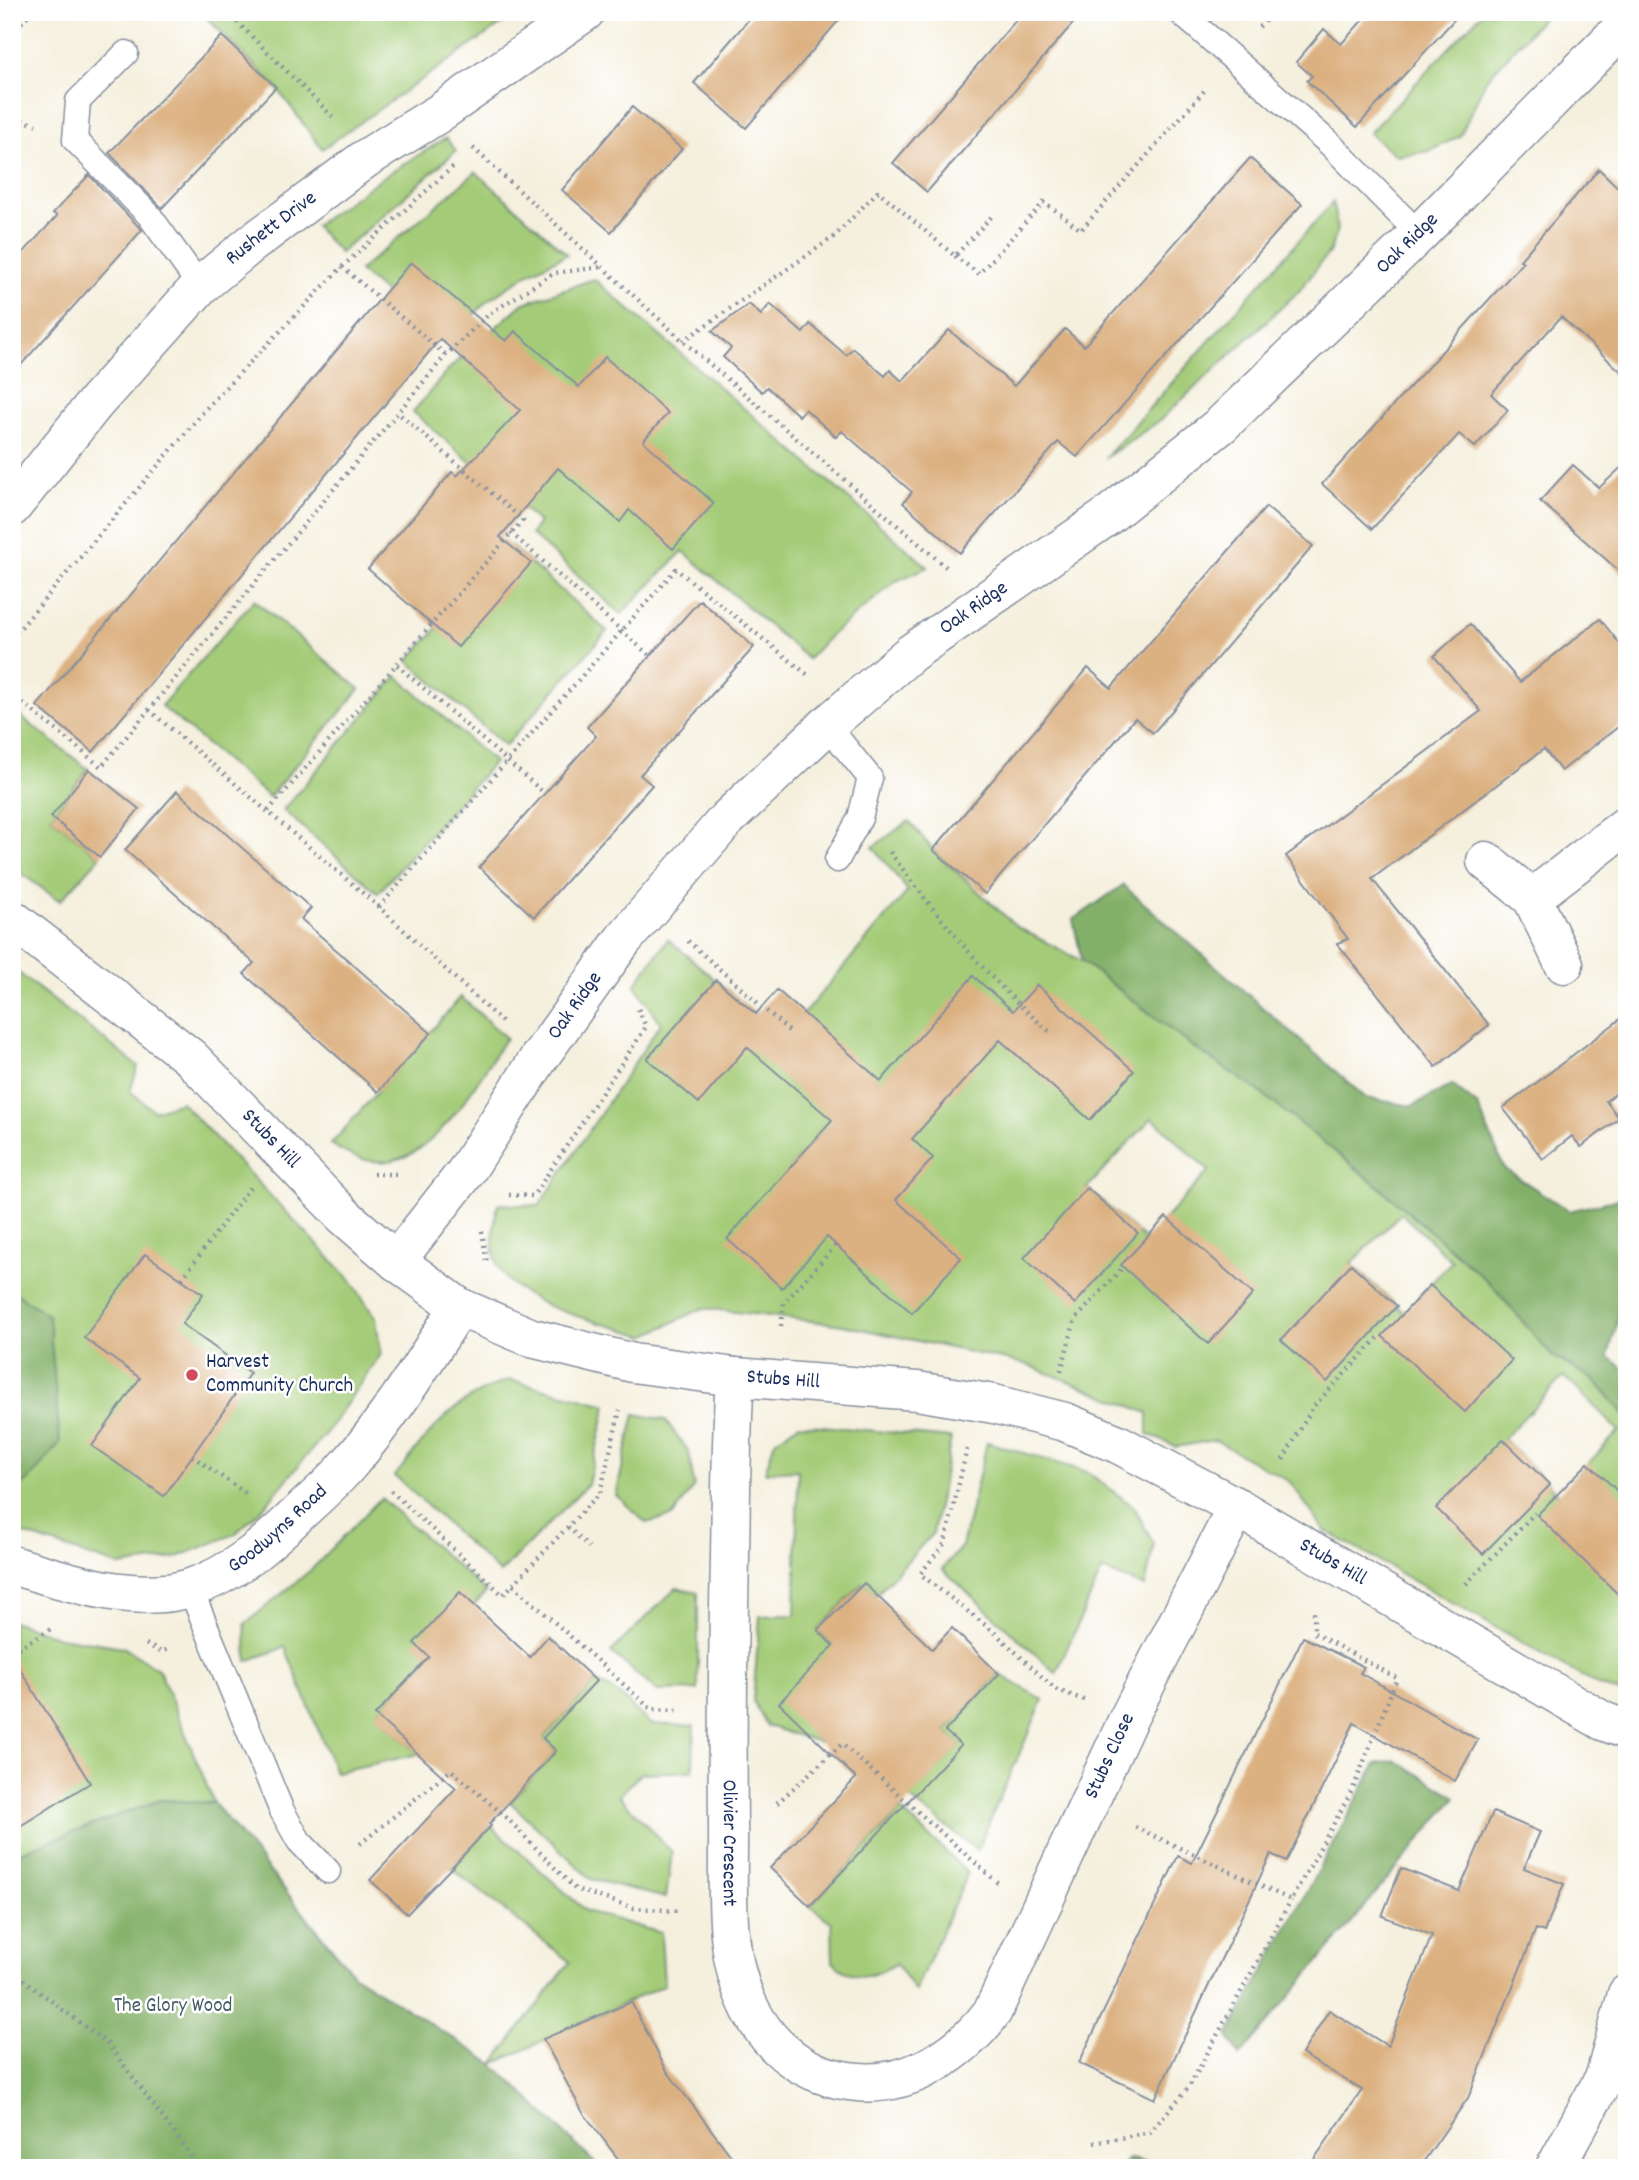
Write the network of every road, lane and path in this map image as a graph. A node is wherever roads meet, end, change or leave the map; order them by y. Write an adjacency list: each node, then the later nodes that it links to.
1 (31, 12): 6 (path)
2 (227, 12): 12 (path)
3 (585, 12): 9 (street, Rushett Drive)
4 (1180, 12): 14 (lane)
5 (1627, 23): 14 (street, Oak Ridge)
6 (12, 33)
7 (126, 53): 18 (lane)
8 (1207, 88): 15 (path)
9 (438, 114): 11 (path); 12 (street, Rushett Drive)
10 (484, 140): 11 (path)
11 (473, 149): 16 (path); 17 (path)
12 (365, 159): 18 (street, Rushett Drive)
13 (993, 215): 15 (path)
14 (1419, 234): 24 (street, Oak Ridge)
15 (955, 256): 19 (path)
16 (342, 267): 20 (path); 26 (path)
17 (602, 267): 19 (path); 20 (path)
18 (200, 286): 22 (street, Rushett Drive)
19 (683, 341): 24 (path)
20 (446, 355): 21 (path)
21 (398, 413): 23 (path); 30 (path)
22 (12, 507)
23 (511, 533): 25 (path); 28 (path)
24 (986, 602): 31 (street, Oak Ridge)
25 (622, 630): 27 (path); 31 (path); 32 (path)
26 (12, 638)
27 (650, 656)
28 (397, 664): 32 (path); 34 (path)
29 (12, 694): 30 (path)
30 (149, 710): 34 (path)
31 (838, 716): 35 (lane); 47 (street, Oak Ridge)
32 (507, 761): 33 (path); 40 (path)
33 (544, 793)
34 (268, 811): 40 (path)
35 (860, 817): 37 (lane); 46 (path)
36 (1627, 825): 39 (street)
37 (837, 860)
38 (1486, 861): 39 (street)
39 (1532, 898): 43 (street)
40 (379, 907): 47 (path)
41 (12, 919): 48 (street, Stubs Hill)
42 (687, 940): 45 (path)
43 (1564, 964)
44 (636, 1002): 49 (path)
45 (789, 1031)
46 (1049, 1031)
47 (539, 1058): 52 (street, Oak Ridge)
48 (281, 1154): 52 (street, Stubs Hill); 55 (path)
49 (498, 1194)
50 (483, 1218): 54 (path)
51 (836, 1245): 57 (path)
52 (396, 1261): 56 (street, Stubs Hill)
53 (1123, 1267): 59 (path)
54 (491, 1275)
55 (182, 1279)
56 (459, 1307): 60 (street, Stubs Hill); 68 (street, Goodwyns Road)
57 (780, 1326)
58 (1381, 1335): 64 (path)
59 (1060, 1373)
60 (736, 1377): 66 (street, Stubs Hill); 77 (street, Olivier Crescent)
61 (623, 1398): 69 (path)
62 (970, 1437): 76 (path)
63 (192, 1456): 68 (path)
64 (1283, 1460)
65 (387, 1488): 72 (path)
66 (1237, 1507): 75 (street, Stubs Hill); 87 (street, Stubs Close)
67 (1535, 1513): 75 (path)
68 (289, 1523): 73 (street, Goodwyns Road)
69 (568, 1527): 70 (path); 72 (path)
70 (589, 1547)
71 (12, 1565): 73 (street, Goodwyns Road)
72 (513, 1585): 77 (path)
73 (190, 1588): 82 (lane)
74 (1314, 1596): 83 (path)
75 (1442, 1628): 78 (street, Stubs Hill)
76 (1035, 1671)
77 (727, 1712): 79 (street, Olivier Crescent)
78 (1627, 1730)
79 (728, 1809): 81 (path); 84 (street, Olivier Crescent)
80 (1135, 1827): 83 (path)
81 (956, 1849)
82 (328, 1871): 84 (path)
83 (1291, 1900): 88 (path)
84 (730, 1915): 87 (street, Olivier Crescent)
85 (12, 1972): 89 (path)
86 (1627, 1994): 90 (street)
87 (993, 2011)
88 (1094, 2143)
89 (200, 2168)
90 (1555, 2168)

